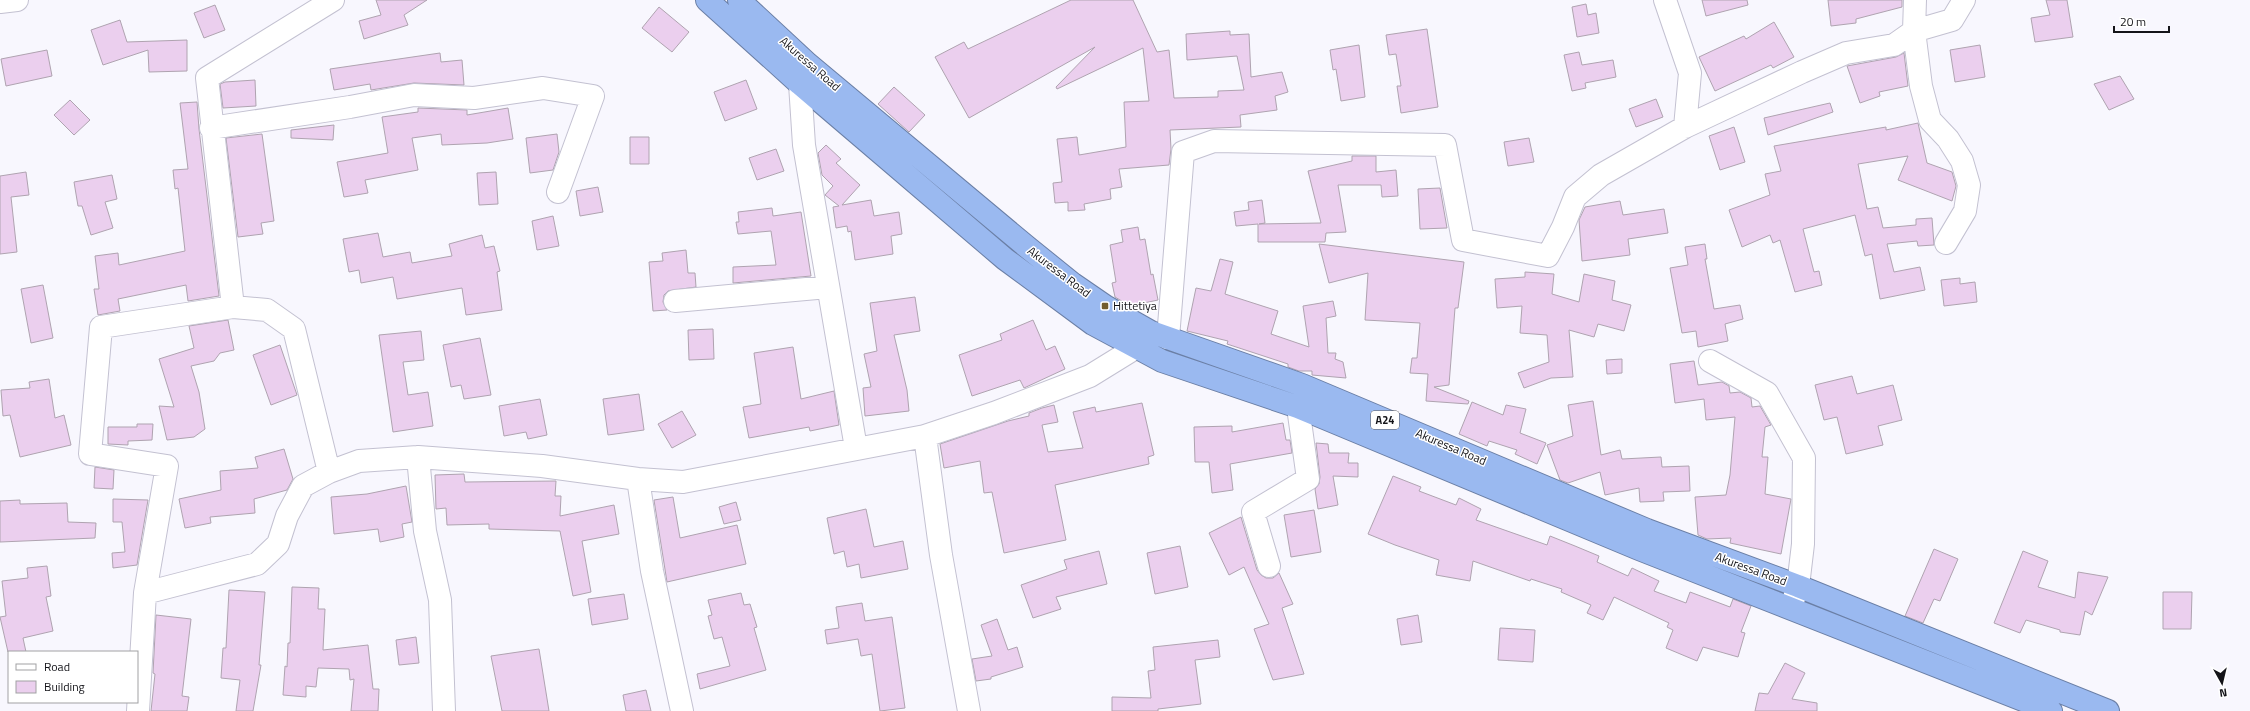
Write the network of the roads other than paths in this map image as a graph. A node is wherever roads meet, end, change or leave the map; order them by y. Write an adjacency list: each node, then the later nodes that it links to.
1 (16, 0): 8 (street)
2 (333, 0): 12 (street)
3 (707, 0): 10 (highway, Akuressa Road / A24)
4 (739, 0): 18 (highway, Akuressa Road / A24)
5 (1665, 0): 11 (street)
6 (1915, 0): 9 (street)
7 (1964, 0): 9 (street)
8 (0, 2)
9 (1914, 31): 11 (street); 14 (street)
10 (800, 84): 15 (street); 19 (highway, Akuressa Road / A24)
11 (1685, 127): 18 (street)
12 (211, 128): 13 (street); 17 (street)
13 (558, 192)
14 (1946, 243)
15 (828, 287): 16 (street); 23 (street)
16 (675, 301)
17 (233, 307): 25 (street); 29 (street)
18 (1160, 335): 19 (street); 28 (highway, Akuressa Road / A24)
19 (1137, 347): 21 (highway, Akuressa Road / A24); 22 (street)
20 (1710, 361): 28 (street)
21 (1298, 407): 27 (street); 30 (highway, Akuressa Road / A24)
22 (925, 436): 23 (street); 35 (street)
23 (856, 448): 26 (street)
24 (418, 457): 25 (street); 26 (street); 33 (street)
25 (329, 472): 29 (street)
26 (638, 479): 34 (street)
27 (1269, 566)
28 (1798, 586): 30 (street); 31 (highway, Akuressa Road / A24)
29 (145, 594): 32 (street)
30 (1791, 607): 31 (highway, Akuressa Road / A24)
31 (2049, 705): 36 (highway, Akuressa Road / A24)
32 (138, 711)
33 (444, 711)
34 (682, 711)
35 (969, 711)
36 (2108, 711)

